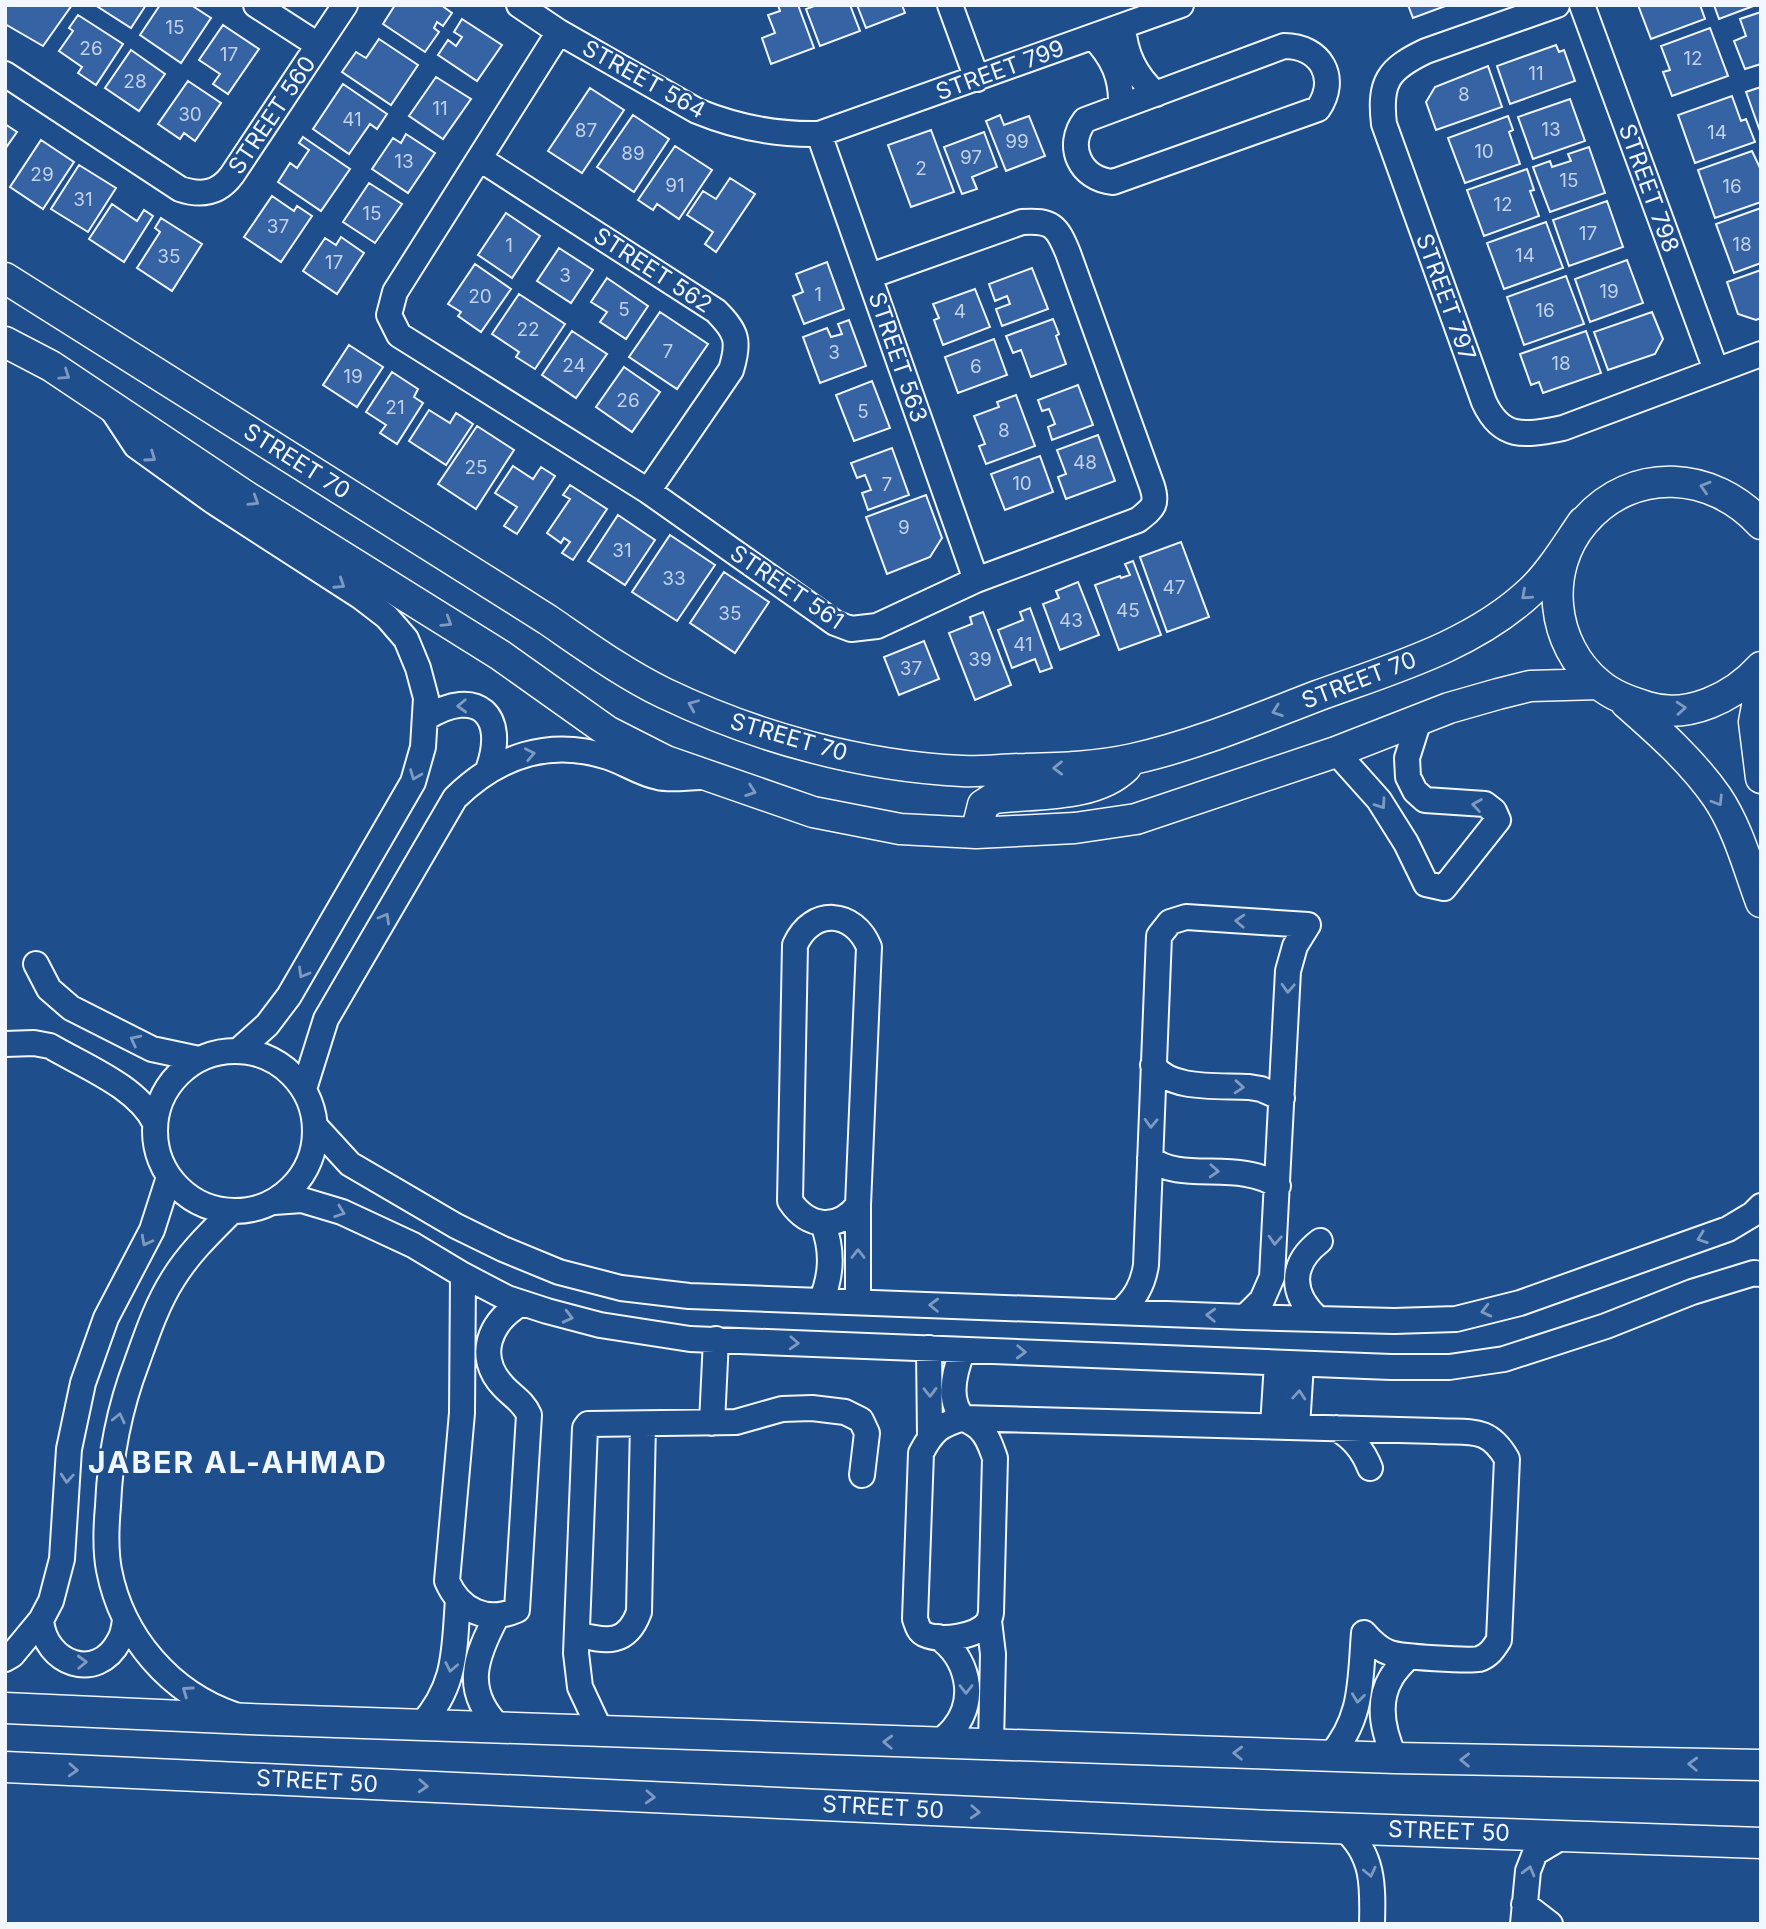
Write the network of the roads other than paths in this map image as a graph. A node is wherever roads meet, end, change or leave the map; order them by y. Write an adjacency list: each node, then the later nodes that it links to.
1 (256, 5): 11 (street)
2 (345, 5): 11 (street, STREET 560)
3 (519, 5): 9 (street, STREET 564)
4 (950, 5): 13 (street)
5 (1181, 5): 8 (street, STREET 799)
6 (1557, 5): 22 (street, STREET 797)
7 (1582, 5): 22 (street, STREET 798)
8 (1123, 26): 10 (street, STREET 799); 14 (street)
9 (559, 32): 16 (street, STREET 564); 17 (street, STREET 561)
10 (1093, 37): 13 (street, STREET 799); 15 (street)
11 (318, 45): 12 (street, STREET 560)
12 (5, 74)
13 (977, 79): 16 (street, STREET 799)
14 (1156, 94): 15 (street); 15 (street)
15 (1121, 106)
16 (819, 134): 18 (street, STREET 563)
17 (480, 159): 24 (street, STREET 562); 24 (street, STREET 561)
18 (870, 276): 27 (street, STREET 563); 27 (street, STREET 561)
19 (5, 278): 34 (main road, STREET 70, one-way to 19)
20 (5, 342): 23 (main road, one-way to 23)
21 (1761, 354): 22 (street, STREET 797)
22 (1716, 370)
23 (109, 405): 31 (street, one-way to 31); 36 (main road, one-way to 36)
24 (648, 491): 27 (street, STREET 561)
25 (1756, 515): 26 (main road, one-way to 26)
26 (1583, 523): 30 (main road); 34 (main road, STREET 70, one-way to 34)
27 (976, 580)
28 (1761, 667): 30 (main road, one-way to 28)
29 (1761, 684): 37 (main road)
30 (1610, 691): 32 (main road); 39 (main road, one-way to 39)
31 (426, 718): 35 (street, one-way to 31); 42 (street, one-way to 42)
32 (1419, 720): 33 (main road); 33 (street, one-way to 32)
33 (1336, 752): 38 (main road)
34 (1133, 759): 38 (main road)
35 (488, 769): 36 (street, one-way to 36); 45 (street, one-way to 35)
36 (707, 777): 38 (main road, one-way to 38)
37 (1761, 778)
38 (976, 833)
39 (1761, 902)
40 (36, 964): 43 (street, one-way to 40)
41 (5, 1044): 47 (street)
42 (238, 1051): 43 (street); 45 (street)
43 (199, 1059): 47 (street)
44 (1153, 1065): 46 (street, one-way to 46); 46 (street); 49 (street, one-way to 49)
45 (304, 1089): 48 (street)
46 (1282, 1098): 51 (street)
47 (155, 1123): 50 (street)
48 (316, 1126): 52 (street); 60 (street)
49 (1150, 1158): 51 (street, one-way to 51); 63 (street)
50 (169, 1177): 55 (street); 84 (street, one-way to 84)
51 (1278, 1186): 64 (street, one-way to 64)
52 (274, 1202): 55 (street); 59 (street, one-way to 59)
53 (858, 1205): 56 (street); 56 (street); 61 (street, one-way to 53)
54 (1758, 1210): 65 (street, one-way to 65)
55 (232, 1211): 85 (street, one-way to 55)
56 (823, 1224): 60 (street)
57 (1320, 1241): 65 (street)
58 (1758, 1273): 69 (street)
59 (463, 1275): 62 (street); 71 (street)
60 (821, 1301): 61 (street)
61 (858, 1302): 63 (street, one-way to 61)
62 (522, 1303): 66 (street, one-way to 66); 70 (street)
63 (1120, 1312): 64 (street, one-way to 63)
64 (1245, 1317): 65 (street)
65 (1317, 1318)
66 (716, 1339): 67 (street, one-way to 67); 74 (street)
67 (929, 1348): 68 (street); 79 (street, one-way to 79)
68 (963, 1350): 69 (street, one-way to 69); 72 (street)
69 (1289, 1363): 76 (street)
70 (513, 1395): 71 (street); 83 (street)
71 (462, 1413): 82 (street)
72 (964, 1418): 73 (street); 79 (street); 80 (street)
73 (1037, 1420): 76 (street); 80 (street)
74 (712, 1423): 75 (street); 81 (street)
75 (643, 1424): 87 (street); 87 (street)
76 (1285, 1427): 77 (street)
77 (1336, 1428): 78 (street); 78 (street)
78 (1405, 1430): 89 (street)
79 (930, 1436): 88 (street)
80 (995, 1458): 86 (street)
81 (862, 1475)
82 (458, 1600): 83 (street); 93 (street, one-way to 93)
83 (497, 1616): 94 (street)
84 (41, 1620): 85 (street, one-way to 85); 90 (street)
85 (125, 1620): 92 (street, one-way to 85)
86 (989, 1621): 88 (street); 97 (street)
87 (577, 1634): 95 (street)
88 (938, 1637): 96 (street, one-way to 96)
89 (1408, 1657): 98 (street, one-way to 98); 99 (street)
90 (5, 1660)
91 (5, 1708): 92 (main road)
92 (249, 1720): 93 (main road)
93 (421, 1725): 94 (main road)
94 (500, 1728): 95 (main road)
95 (601, 1732): 96 (main road, one-way to 95)
96 (939, 1743): 97 (main road)
97 (991, 1744): 98 (main road, one-way to 97)
98 (1330, 1756): 99 (main road)
99 (1395, 1758): 100 (main road, one-way to 99)
100 (1761, 1765)
101 (5, 1767): 102 (main road, STREET 50, one-way to 102)
102 (1343, 1828): 103 (main road, STREET 50); 106 (street, one-way to 106)
103 (1565, 1835): 104 (main road, STREET 50); 105 (street, one-way to 103)
104 (1761, 1843)
105 (1523, 1914): 107 (street)
106 (1372, 1924)
107 (1550, 1924)

